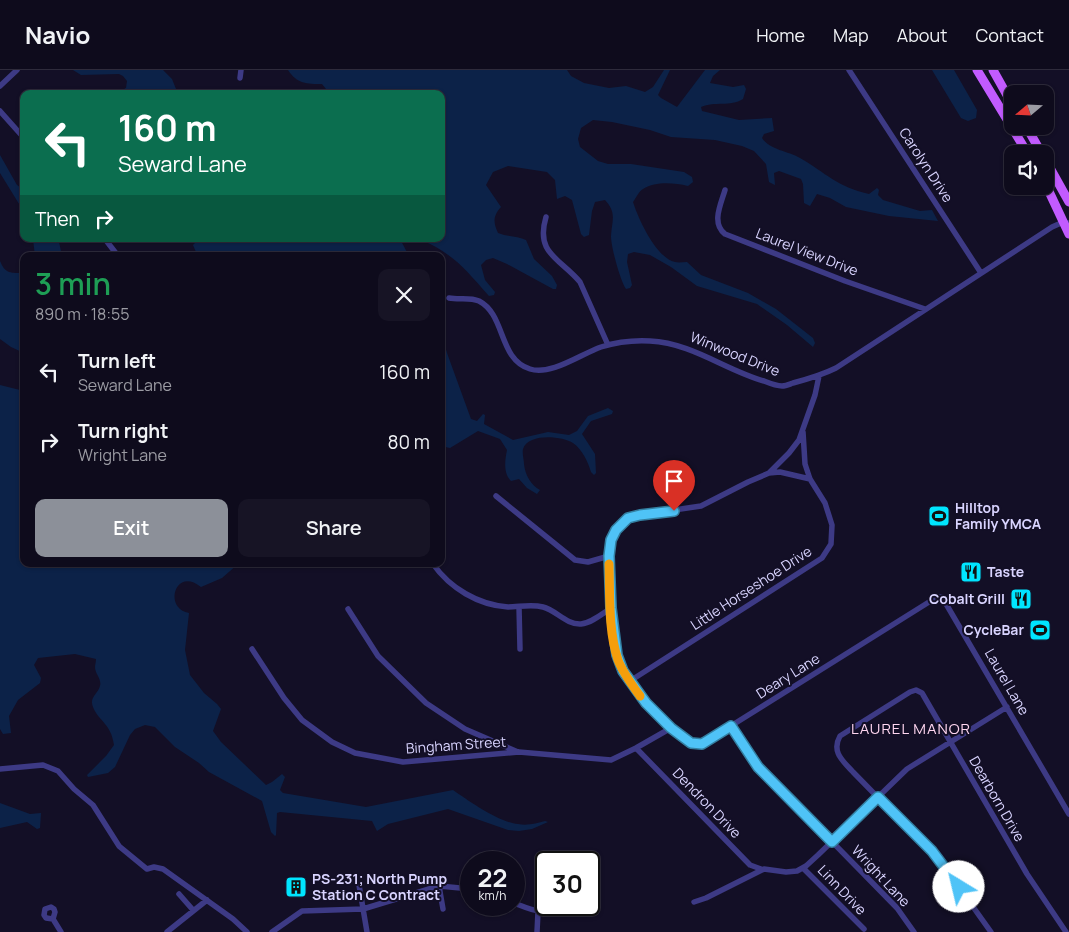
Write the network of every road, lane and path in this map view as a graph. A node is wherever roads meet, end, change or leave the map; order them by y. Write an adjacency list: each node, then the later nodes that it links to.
1 (17, 70): 7 (street)
2 (241, 70): 6 (street)
3 (849, 70): 21 (street, Carolyn Drive)
4 (977, 70): 11 (main road)
5 (992, 70): 8 (main road)
6 (240, 78)
7 (0, 86)
8 (1004, 90)
9 (0, 111): 10 (street)
10 (20, 134)
11 (1023, 145)
12 (1054, 175): 15 (main road)
13 (725, 190): 23 (street, Laurel View Drive)
14 (1052, 195): 17 (main road)
15 (1069, 202)
16 (546, 217): 24 (street)
17 (1067, 223): 18 (main road); 21 (street, Winwood Drive)
18 (1069, 234)
19 (107, 242): 20 (street)
20 (115, 252)
21 (981, 273): 23 (street, Winwood Drive)
22 (449, 298): 24 (street, Winwood Drive)
23 (925, 309): 25 (street, Winwood Drive)
24 (608, 345): 25 (street, Winwood Drive)
25 (819, 376): 26 (street)
26 (803, 430): 27 (street); 28 (street, Little Horseshoe Drive)
27 (769, 473): 28 (street); 30 (street)
28 (810, 479): 38 (street, Little Horseshoe Drive)
29 (496, 496): 30 (street)
30 (609, 556): 33 (street)
31 (436, 567): 32 (street)
32 (519, 607): 33 (street); 37 (street)
33 (611, 608): 38 (street)
34 (348, 609): 44 (street)
35 (908, 616): 39 (street, Laurel Lane); 40 (street, Deary Lane)
36 (252, 649): 44 (street, Bingham Street)
37 (520, 649)
38 (630, 681): 41 (street)
39 (1007, 707): 42 (street); 47 (street, Laurel Lane)
40 (731, 726): 41 (street, Deary Lane); 48 (street, Wright Lane)
41 (671, 728): 43 (street, Bingham Street)
42 (950, 741): 46 (street); 46 (street, Dearborn Drive); 71 (street, Dearborn Drive)
43 (636, 748): 44 (street, Bingham Street); 49 (street, Dendron Drive)
44 (519, 752)
45 (0, 769): 55 (street)
46 (878, 797): 48 (street); 70 (street)
47 (1069, 814)
48 (832, 842): 50 (street); 69 (street, Wright Lane)
49 (764, 868): 50 (street, Dendron Drive); 56 (street)
50 (803, 868): 62 (street, Linn Drive)
51 (359, 885): 57 (street)
52 (439, 886): 53 (street); 57 (street); 58 (street)
53 (460, 888)
54 (178, 894): 59 (street)
55 (207, 900): 59 (street); 65 (street)
56 (694, 902)
57 (363, 909): 66 (street); 67 (street)
58 (443, 909)
59 (193, 910): 64 (street)
60 (538, 916): 68 (street)
61 (53, 919): 63 (street)
62 (864, 929)
63 (62, 932)
64 (166, 932)
65 (247, 932)
66 (272, 932)
67 (367, 932)
68 (537, 932)
69 (914, 932)
70 (991, 932)
71 (1066, 932)

